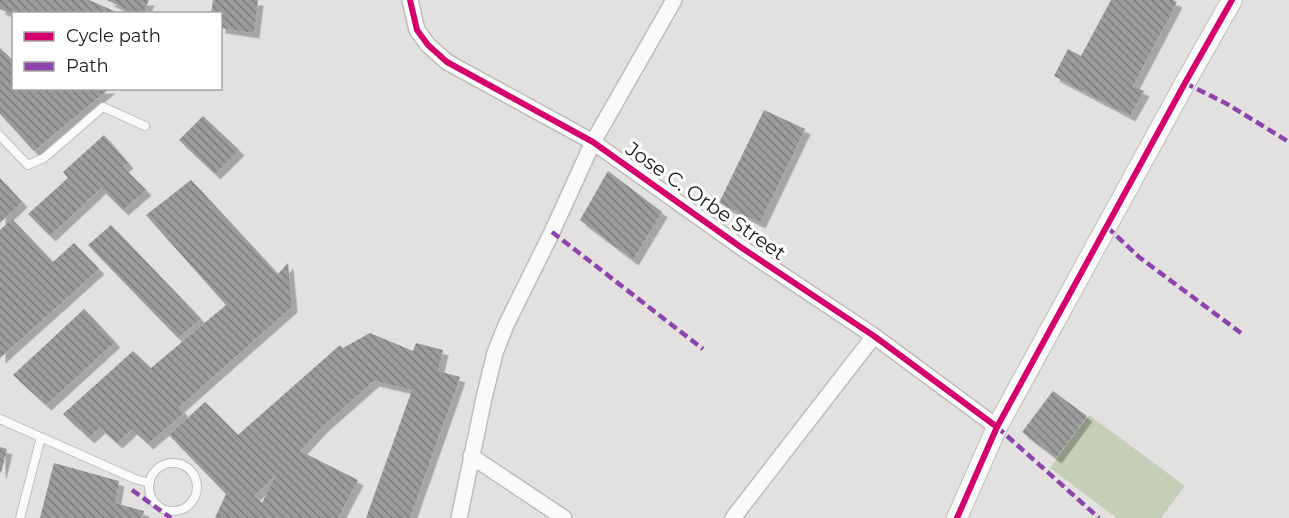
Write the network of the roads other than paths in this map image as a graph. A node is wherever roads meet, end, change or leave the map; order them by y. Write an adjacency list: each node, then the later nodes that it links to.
1 (411, 0): 6 (street, Jose C. Orbe Street)
2 (674, 0): 6 (street)
3 (1232, 0): 9 (street)
4 (145, 126): 5 (lane)
5 (0, 138)
6 (593, 142): 7 (street, Jose C. Orbe Street); 11 (street)
7 (874, 336): 9 (street, Jose C. Orbe Street); 16 (street)
8 (0, 419): 10 (lane)
9 (997, 427): 17 (street)
10 (41, 437): 12 (lane); 13 (lane)
11 (471, 456): 14 (street); 15 (street)
12 (150, 483): 12 (lane)
13 (20, 518)
14 (459, 518)
15 (564, 518)
16 (733, 518)
17 (957, 518)

